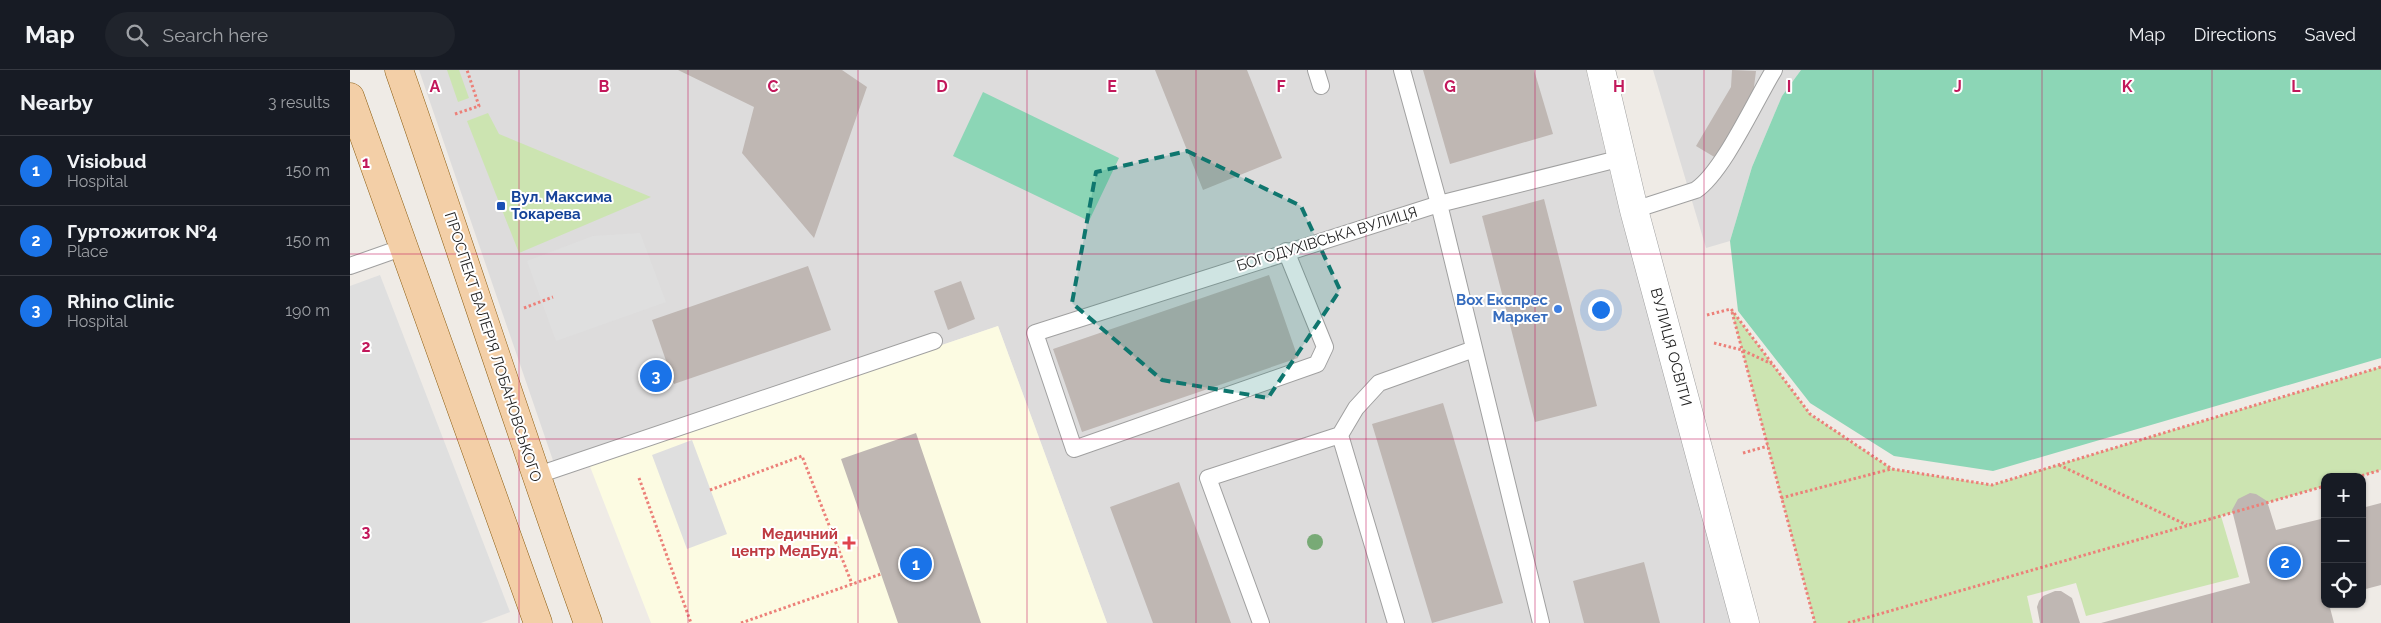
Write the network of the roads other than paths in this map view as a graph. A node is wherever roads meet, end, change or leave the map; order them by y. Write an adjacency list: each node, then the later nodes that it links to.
1 (398, 70): 15 (main road, ПРОСПЕКТ ВАЛЕРІЯ ЛОБАНОВСЬКОГО)
2 (1402, 70): 7 (lane)
3 (1601, 70): 6 (street, ВУЛИЦЯ ОСВІТИ)
4 (1774, 70): 8 (lane)
5 (350, 97): 9 (main road)
6 (1622, 158): 7 (lane, БОГОДУХІВСЬКА ВУЛИЦЯ); 8 (street, ВУЛИЦЯ ОСВІТИ)
7 (1439, 204): 10 (lane, БОГОДУХІВСЬКА ВУЛИЦЯ); 13 (lane)
8 (1634, 210): 21 (street, ВУЛИЦЯ ОСВІТИ)
9 (404, 247): 11 (lane); 17 (main road)
10 (1286, 251): 10 (lane, БОГОДУХІВСЬКА ВУЛИЦЯ)
11 (350, 266)
12 (934, 341): 15 (lane)
13 (1474, 349): 14 (lane); 16 (lane)
14 (1340, 435): 19 (lane); 20 (lane)
15 (536, 476): 18 (main road, ПРОСПЕКТ ВАЛЕРІЯ ЛОБАНОВСЬКОГО)
16 (1536, 622)
17 (538, 623)
18 (588, 623)
19 (1261, 623)
20 (1396, 623)
21 (1745, 623)

